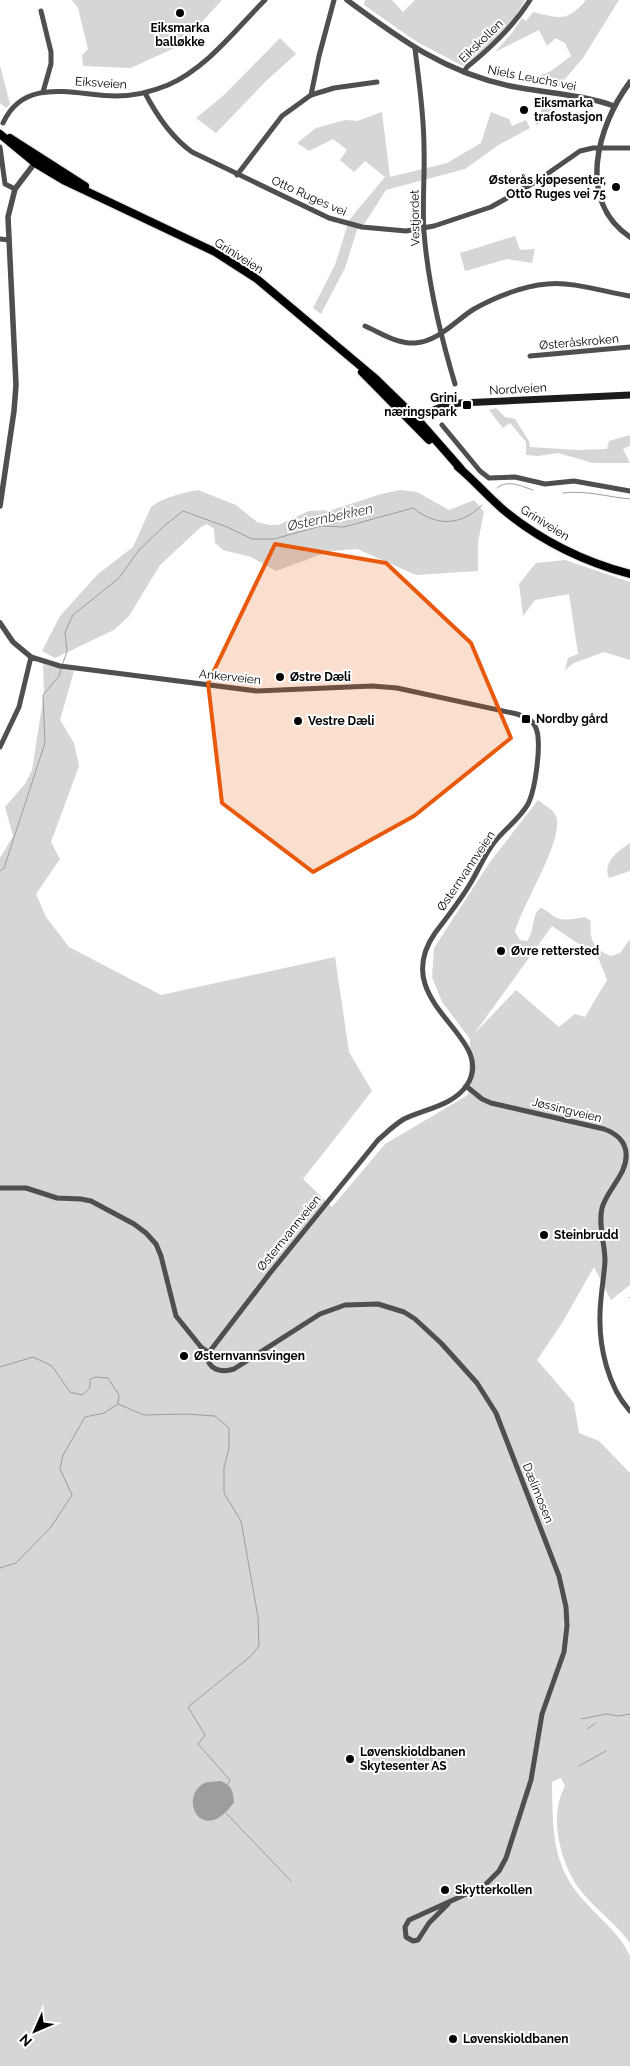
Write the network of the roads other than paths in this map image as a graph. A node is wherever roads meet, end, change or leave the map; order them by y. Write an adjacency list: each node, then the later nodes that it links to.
1 (265, 0): 11 (street, Eiksveien)
2 (334, 0): 12 (street)
3 (347, 0): 6 (street, Niels Leuchs vei)
4 (530, 0): 7 (street, Eikskollen)
5 (41, 11): 10 (street)
6 (415, 49): 7 (street, Niels Leuchs vei); 22 (street, Vestjordet)
7 (464, 72): 13 (street, Niels Leuchs vei)
8 (377, 82): 12 (street)
9 (630, 82): 13 (street)
10 (43, 92): 11 (street, Eiksveien); 14 (street, Eiksveien)
11 (145, 93): 20 (street, Otto Ruges vei)
12 (311, 95): 20 (street)
13 (614, 106): 17 (street)
14 (3, 123)
15 (0, 133): 19 (main road, Griniveien)
16 (0, 147): 21 (street)
17 (599, 148): 18 (street, Otto Ruges vei); 22 (street, Otto Ruges vei); 23 (street)
18 (630, 148)
19 (37, 160): 21 (street); 33 (main road, Griniveien)
20 (238, 174): 22 (street, Otto Ruges vei)
21 (15, 190): 25 (street)
22 (424, 229): 28 (street, Vestjordet)
23 (630, 237)
24 (0, 239): 25 (street)
25 (9, 240): 36 (street)
26 (630, 296): 28 (street)
27 (365, 326): 28 (street)
28 (440, 333): 31 (street, Vestjordet)
29 (630, 347): 30 (street, Østeråskroken)
30 (530, 356)
31 (455, 384)
32 (630, 395): 33 (main road, Nordveien)
33 (416, 422): 37 (main road, Griniveien)
34 (442, 425): 35 (street)
35 (630, 490)
36 (0, 506)
37 (630, 574)
38 (0, 622): 39 (street, Ankerveien)
39 (31, 656): 40 (street, Ankerveien); 41 (street)
40 (532, 721): 42 (street, Østernvannveien)
41 (0, 746)
42 (466, 1086): 44 (street, Østernvannveien); 45 (street, Jøssingveien)
43 (0, 1188): 44 (street)
44 (208, 1353): 46 (street, Dælimosen)
45 (630, 1411)
46 (448, 1904): 46 (street, Dælimosen)

